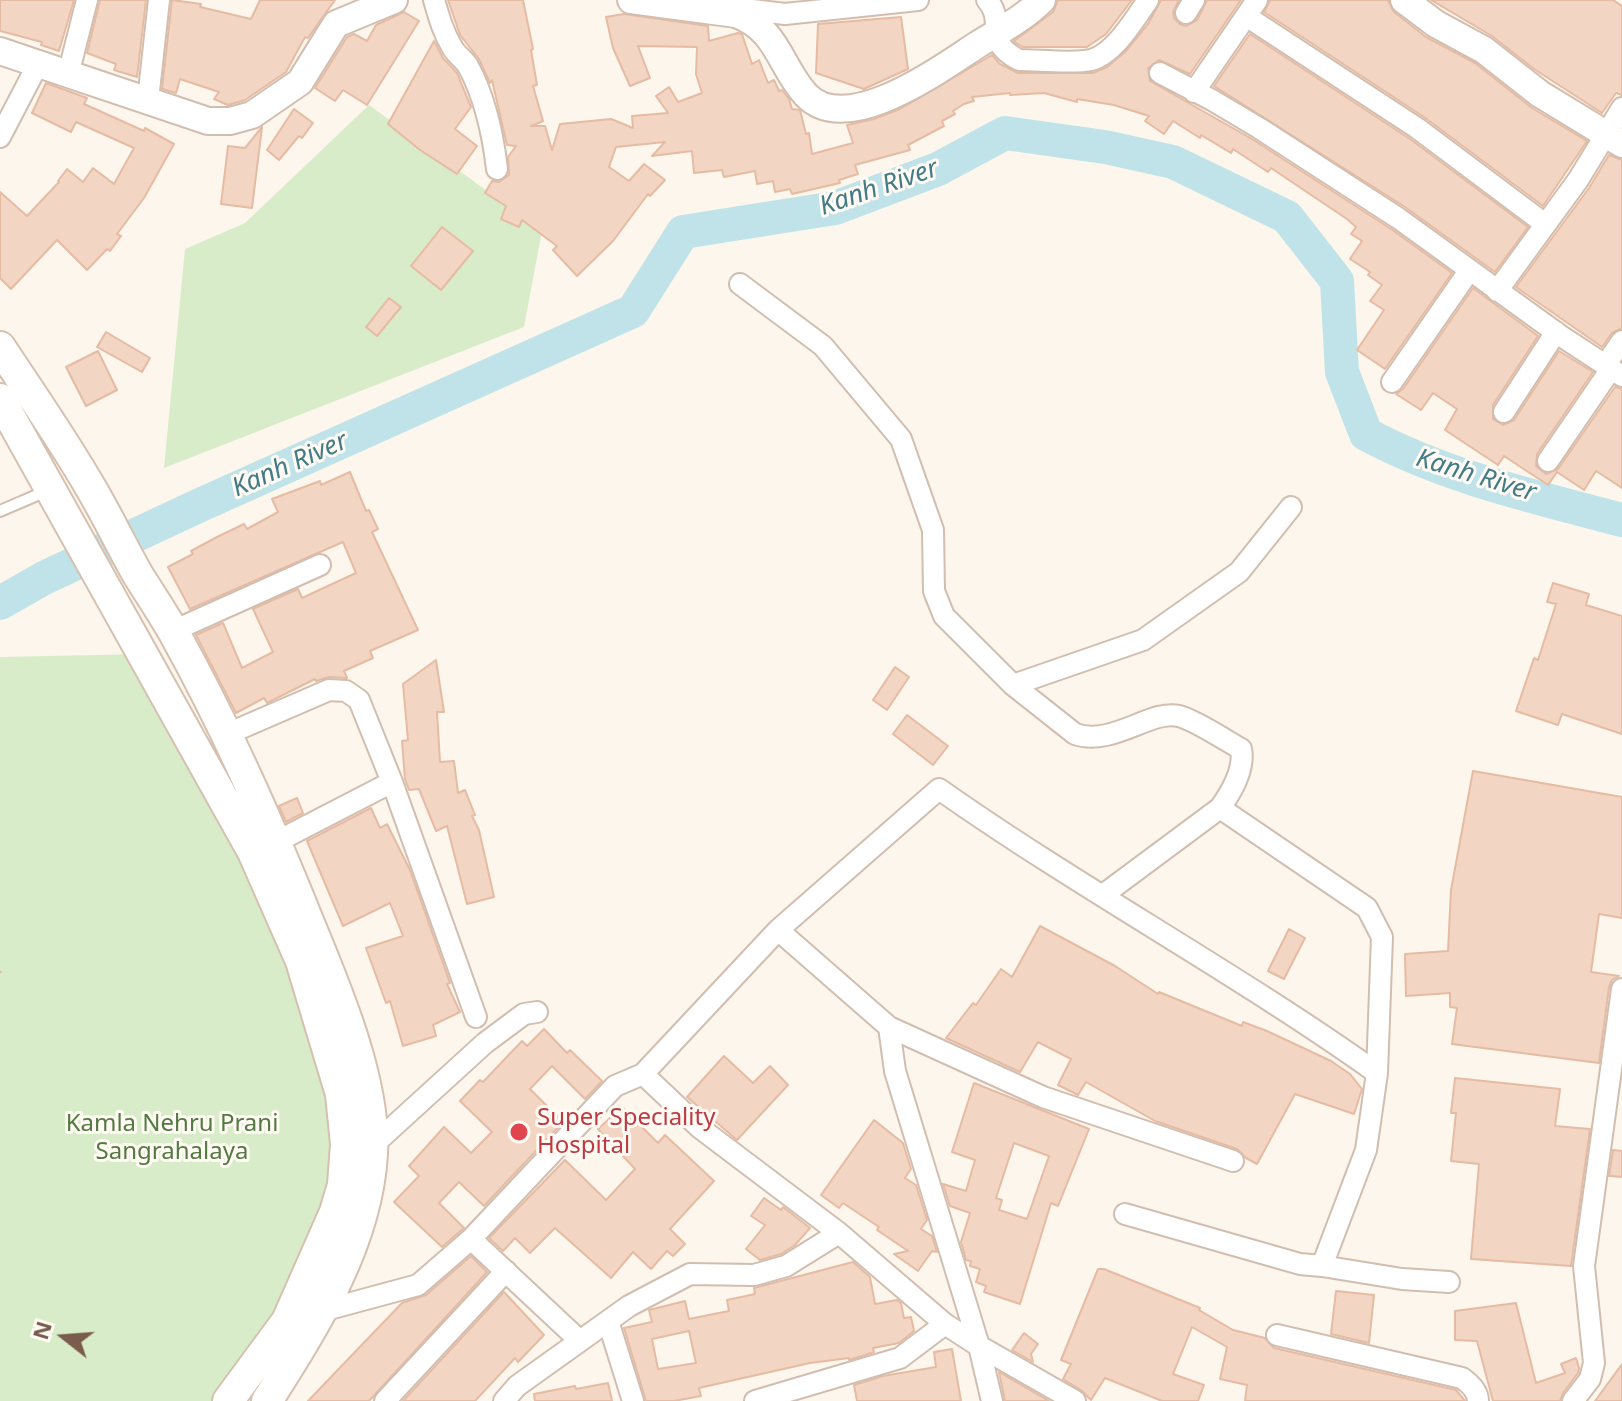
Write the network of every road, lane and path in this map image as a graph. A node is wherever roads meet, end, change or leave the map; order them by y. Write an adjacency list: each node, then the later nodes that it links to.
1 (87, 0): 18 (street)
2 (159, 0): 20 (street)
3 (394, 0): 13 (street)
4 (434, 0): 24 (street)
5 (631, 0): 11 (street)
6 (918, 0): 11 (street)
7 (987, 0): 14 (street)
8 (1148, 0): 14 (street)
9 (1404, 0): 23 (street)
10 (1029, 5): 14 (street)
11 (736, 8): 14 (street)
12 (1252, 8): 19 (street); 25 (street)
13 (340, 12): 20 (street)
14 (994, 34)
15 (0, 51): 16 (street)
16 (38, 64): 18 (street); 22 (street)
17 (1160, 73): 19 (street)
18 (68, 75): 20 (street)
19 (1194, 92): 26 (street)
20 (148, 100)
21 (1622, 108): 23 (street)
22 (0, 137)
23 (1614, 139): 25 (street)
24 (497, 169)
25 (1545, 224): 28 (street)
26 (1469, 271): 28 (street); 33 (street)
27 (740, 284): 42 (street)
28 (1497, 291): 29 (street)
29 (1556, 332): 32 (street); 35 (street)
30 (1622, 341): 32 (street)
31 (0, 347): 41 (main road)
32 (1613, 370): 36 (street)
33 (1392, 382)
34 (0, 399): 37 (main road)
35 (1504, 412)
36 (1548, 461)
37 (54, 498): 39 (lane); 64 (main road)
38 (1291, 507): 42 (street)
39 (0, 511)
40 (320, 565): 41 (street)
41 (173, 631): 43 (main road)
42 (1013, 685): 45 (street)
43 (225, 735): 44 (street); 46 (main road)
44 (392, 782): 46 (street); 51 (street)
45 (1220, 808): 47 (street); 53 (street)
46 (276, 842): 55 (main road)
47 (1103, 895): 48 (street); 53 (street)
48 (778, 930): 52 (street); 54 (street)
49 (1622, 989): 79 (street)
50 (537, 1012): 55 (street)
51 (476, 1017)
52 (889, 1027): 56 (street); 69 (street)
53 (1377, 1073): 60 (street)
54 (643, 1074): 58 (street); 59 (street)
55 (372, 1146): 63 (main road)
56 (1233, 1161)
57 (1125, 1214): 60 (street)
58 (839, 1233): 65 (street); 66 (street)
59 (471, 1239): 61 (street); 63 (street)
60 (1322, 1266): 62 (street)
61 (506, 1271): 68 (street); 72 (street)
62 (1449, 1282)
63 (323, 1310): 64 (street); 71 (main road)
64 (287, 1321): 70 (main road)
65 (608, 1321): 68 (street); 74 (street)
66 (945, 1324): 69 (street); 75 (street)
67 (1277, 1335): 78 (street)
68 (580, 1341): 73 (street)
69 (979, 1346): 76 (street); 77 (street)
70 (228, 1401)
71 (267, 1401)
72 (385, 1401)
73 (504, 1401)
74 (633, 1401)
75 (755, 1401)
76 (992, 1401)
77 (1075, 1401)
78 (1478, 1401)
79 (1573, 1401)

